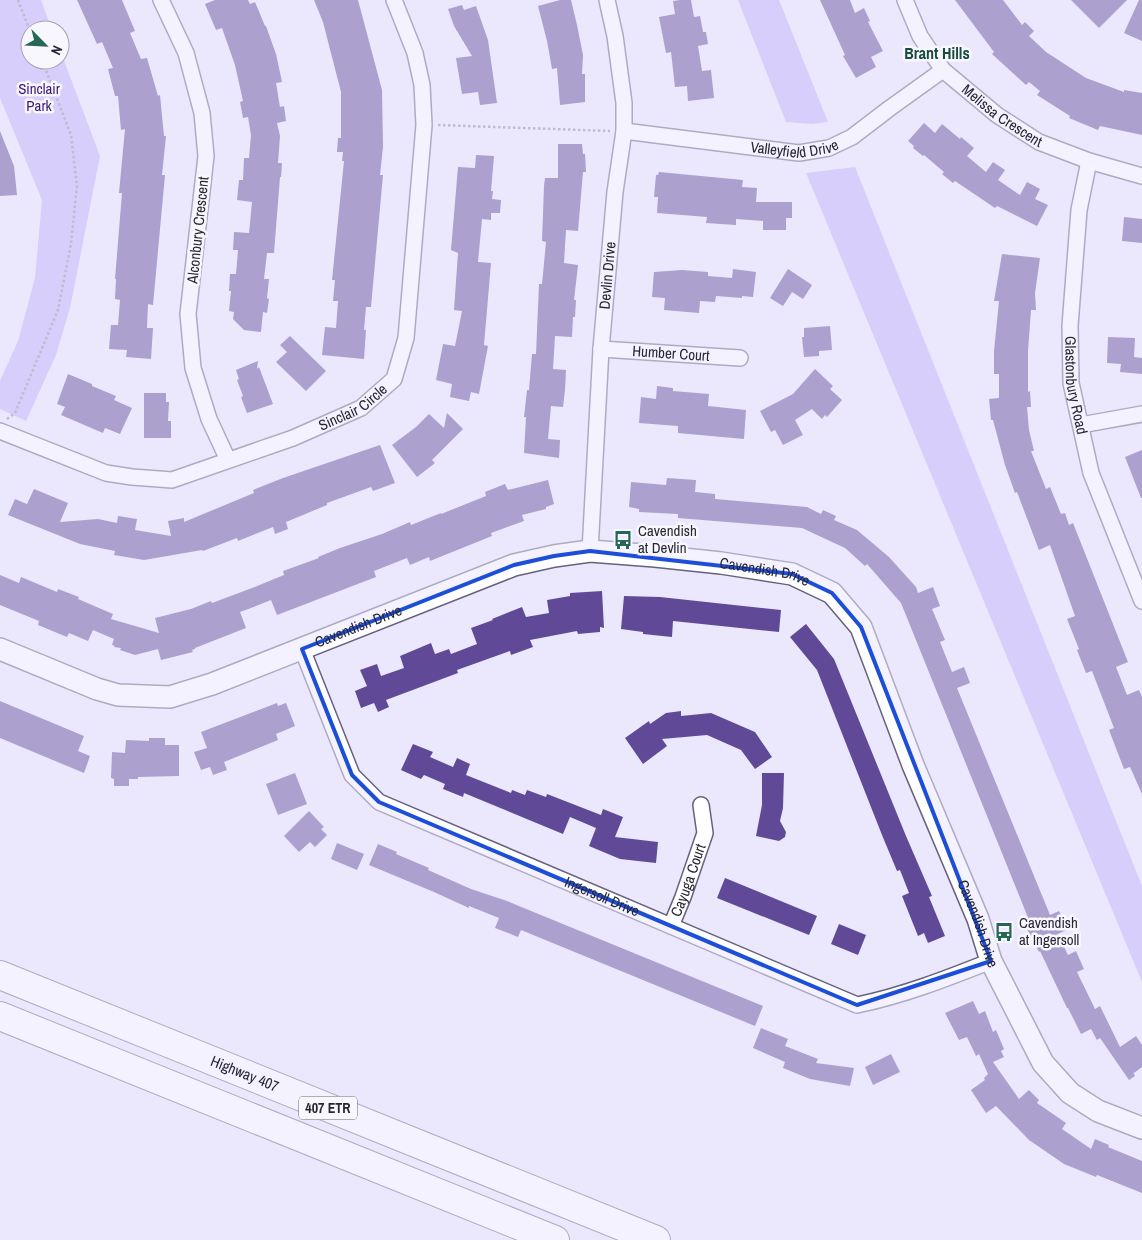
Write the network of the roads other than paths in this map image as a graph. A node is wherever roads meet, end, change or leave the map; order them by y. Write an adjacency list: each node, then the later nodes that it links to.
1 (161, 0): 14 (street, Alconbury Crescent)
2 (394, 0): 14 (street, Sinclair Circle)
3 (607, 0): 6 (street, Devlin Drive)
4 (906, 0): 5 (street, Melissa Crescent)
5 (943, 70): 6 (street, Valleyfield Drive); 7 (street, Melissa Crescent)
6 (624, 131): 9 (street, Devlin Drive)
7 (1089, 161): 8 (street, Melissa Crescent); 12 (street, Glastonbury Road)
8 (1142, 176)
9 (601, 349): 10 (street, Humber Court); 15 (street, Devlin Drive)
10 (740, 358)
11 (1142, 414): 12 (street)
12 (1081, 425): 16 (street, Glastonbury Road)
13 (1, 433): 14 (street, Sinclair Circle)
14 (228, 460)
15 (590, 551): 18 (street, Cavendish Drive); 21 (street, Cavendish Drive)
16 (1142, 601)
17 (0, 649): 18 (street, Cavendish Drive)
18 (302, 649): 20 (street, Ingersoll Drive)
19 (701, 805): 20 (street, Cayuga Court)
20 (671, 926): 21 (street, Ingersoll Drive)
21 (991, 961): 24 (street, Cavendish Drive)
22 (0, 975): 26 (highway, Highway 407 / 407 ETR)
23 (0, 1016): 25 (highway, 407 ETR)
24 (1142, 1128)
25 (555, 1240)
26 (656, 1240)

